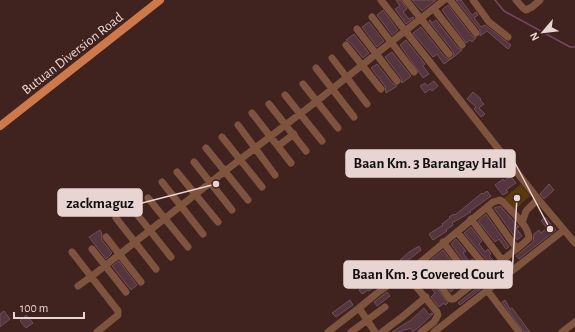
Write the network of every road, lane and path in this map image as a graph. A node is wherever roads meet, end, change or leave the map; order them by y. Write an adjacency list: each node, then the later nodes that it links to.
1 (160, 0): 40 (main road, Butuan Diversion Road)
2 (381, 0): 14 (street)
3 (406, 0): 12 (street)
4 (431, 0): 10 (street)
5 (444, 0): 10 (street)
6 (450, 0): 15 (street)
7 (473, 0): 16 (street)
8 (516, 0): 9 (street)
9 (540, 0)
10 (435, 8): 12 (street); 19 (street)
11 (372, 17): 17 (street)
12 (421, 20): 14 (street); 21 (street)
13 (357, 29): 20 (street)
14 (406, 31): 17 (street); 61 (street)
15 (476, 34)
16 (508, 37)
17 (392, 43): 20 (street); 25 (street)
18 (346, 45): 23 (street)
19 (462, 45)
20 (376, 54): 23 (street); 27 (street)
21 (449, 54)
22 (332, 58): 26 (street)
23 (362, 66): 26 (street); 30 (street)
24 (316, 68): 29 (street)
25 (414, 72)
26 (347, 77): 29 (street); 34 (street)
27 (398, 81)
28 (303, 84): 32 (street)
29 (332, 89): 32 (street); 37 (street)
30 (381, 89)
31 (285, 95): 36 (street)
32 (317, 101): 36 (street); 41 (street)
33 (269, 104): 39 (street)
34 (367, 104)
35 (252, 113): 43 (street)
36 (301, 114): 39 (street); 45 (street)
37 (354, 117)
38 (238, 125): 48 (street)
39 (287, 125): 42 (street); 43 (street)
40 (0, 126)
41 (338, 128)
42 (294, 134): 46 (street); 49 (street)
43 (272, 136): 46 (street); 48 (street)
44 (222, 137): 50 (street)
45 (322, 141)
46 (278, 146): 52 (street)
47 (206, 148): 53 (street)
48 (255, 148): 50 (street); 55 (street)
49 (306, 151)
50 (241, 159): 53 (street); 58 (street)
51 (194, 162): 57 (street)
52 (291, 163)
53 (225, 171): 57 (street); 62 (street)
54 (177, 172): 59 (street)
55 (275, 175)
56 (162, 182): 63 (street)
57 (210, 183): 59 (street); 66 (street)
58 (262, 187)
59 (195, 194): 63 (street); 72 (street)
60 (148, 198): 70 (street)
61 (538, 199): 67 (street); 75 (street)
62 (248, 200)
63 (181, 206): 70 (street); 77 (street)
64 (487, 207): 68 (street); 71 (street); 84 (street)
65 (132, 208): 74 (street)
66 (232, 210)
67 (526, 212): 68 (street); 73 (street)
68 (514, 215): 73 (street)
69 (116, 218): 79 (street)
70 (165, 219): 74 (street); 82 (street)
71 (471, 219): 76 (street); 89 (street)
72 (218, 222)
73 (522, 223): 84 (street)
74 (150, 230): 79 (street); 87 (street)
75 (564, 230): 81 (street); 98 (street)
76 (457, 232): 80 (street); 92 (street)
77 (203, 234)
78 (106, 236): 86 (street)
79 (135, 242): 86 (street); 91 (street)
80 (443, 242): 88 (street); 96 (street)
81 (575, 243)
82 (188, 247)
83 (92, 249): 90 (street)
84 (517, 249): 89 (street)
85 (72, 252): 94 (street)
86 (120, 254): 90 (street); 95 (street)
87 (171, 257)
88 (422, 260): 93 (street); 96 (street)
89 (502, 260): 92 (street)
90 (105, 266): 94 (street); 99 (street)
91 (156, 269)
92 (489, 271): 96 (street)
93 (406, 273): 100 (street); 102 (street)
94 (92, 276): 97 (street); 105 (street)
95 (141, 282)
96 (474, 283)
97 (78, 286)
98 (487, 290): 111 (street); 112 (street)
99 (126, 292)
100 (426, 297): 109 (street); 110 (street)
101 (385, 306): 103 (street)
102 (358, 308): 103 (street); 106 (street)
103 (366, 320): 107 (street); 108 (street)
104 (575, 322): 113 (street)
105 (97, 332)
106 (328, 332)
107 (351, 332)
108 (375, 332)
109 (382, 332)
110 (421, 332)
111 (434, 332)
112 (519, 332)
113 (562, 332)

